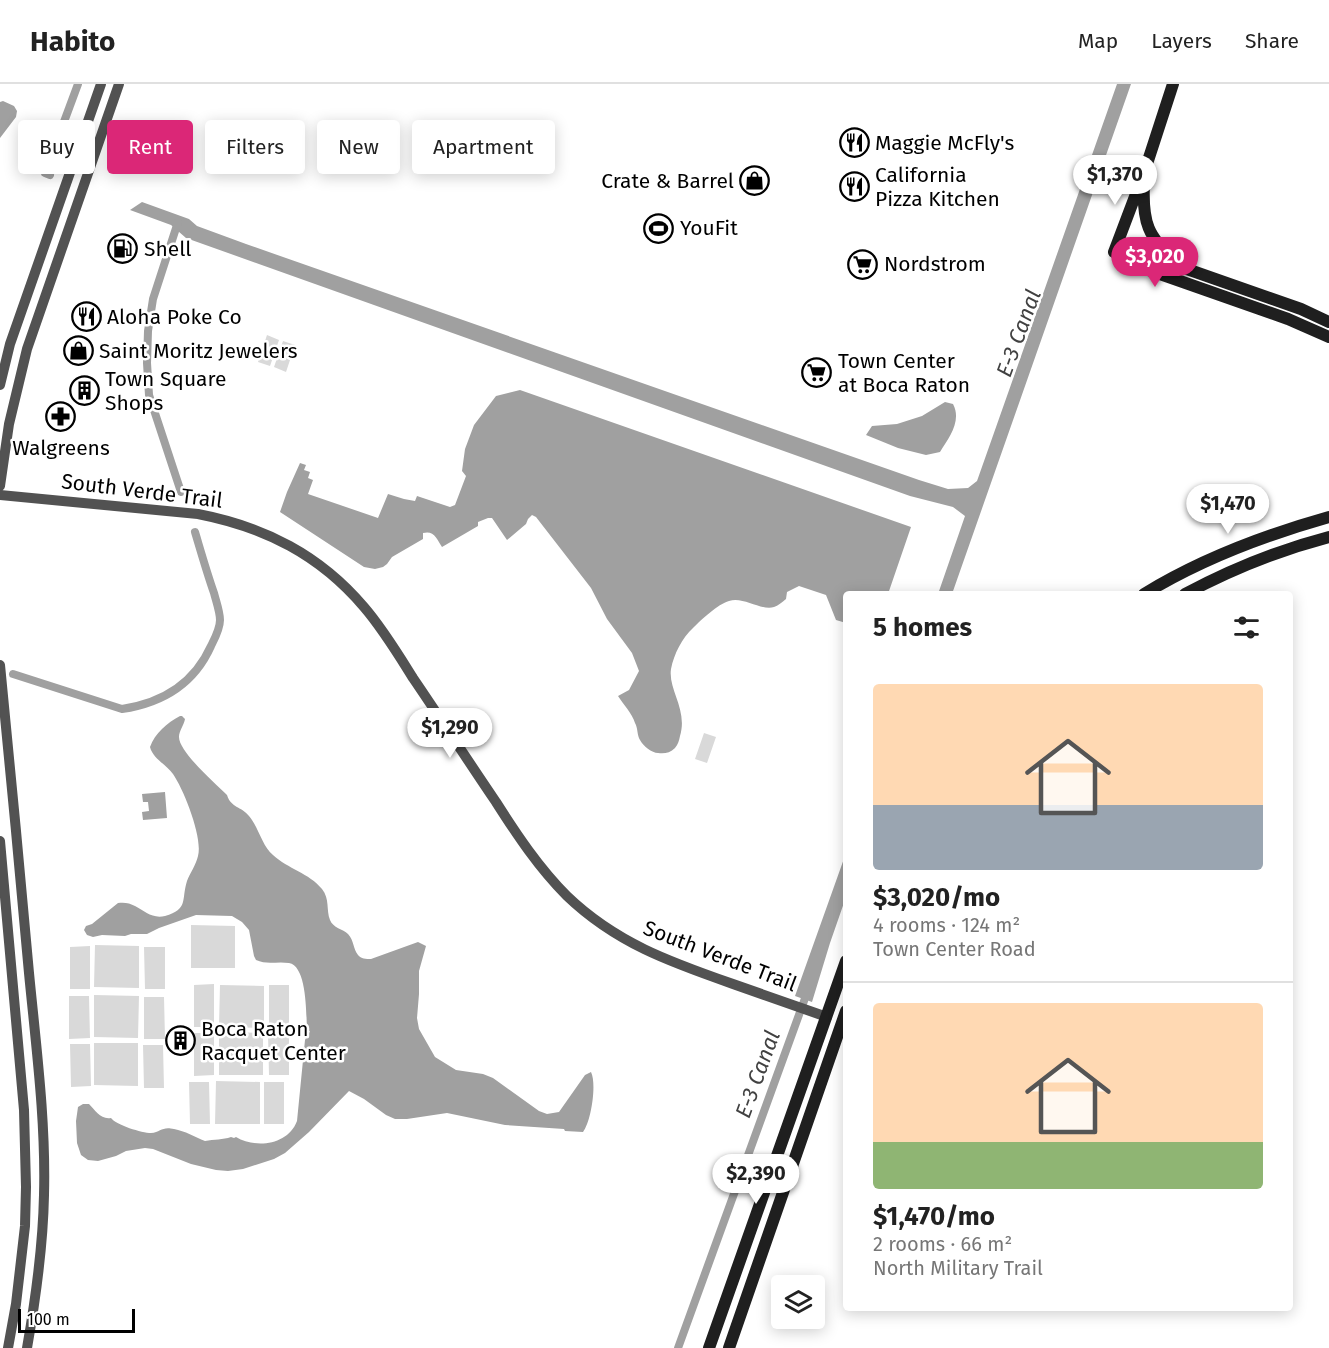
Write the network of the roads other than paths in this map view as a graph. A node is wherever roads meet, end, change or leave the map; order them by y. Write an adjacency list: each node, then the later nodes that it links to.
1 (101, 84): 4 (street)
2 (118, 84): 5 (street)
3 (1173, 84): 6 (main road)
4 (88, 120)
5 (95, 152)
6 (1145, 170): 9 (main road); 10 (main road)
7 (69, 174): 11 (street)
8 (88, 174): 13 (street)
9 (1114, 252): 10 (main road); 14 (main road)
10 (1178, 266): 12 (main road)
11 (18, 319): 13 (street); 15 (street)
12 (1329, 322)
13 (35, 324): 16 (street)
14 (1329, 337)
15 (0, 385)
16 (0, 486)
17 (0, 495): 25 (street, South Verde Trail)
18 (1329, 517): 20 (main road)
19 (1329, 537): 21 (main road)
20 (1150, 591)
21 (1191, 591)
22 (0, 665): 30 (street)
23 (0, 841): 29 (street)
24 (843, 968): 25 (main road)
25 (822, 1015): 27 (main road)
26 (843, 1020): 28 (main road)
27 (768, 1185): 28 (main road); 31 (main road)
28 (776, 1210): 32 (main road)
29 (8, 1348)
30 (27, 1348)
31 (709, 1348)
32 (729, 1348)

